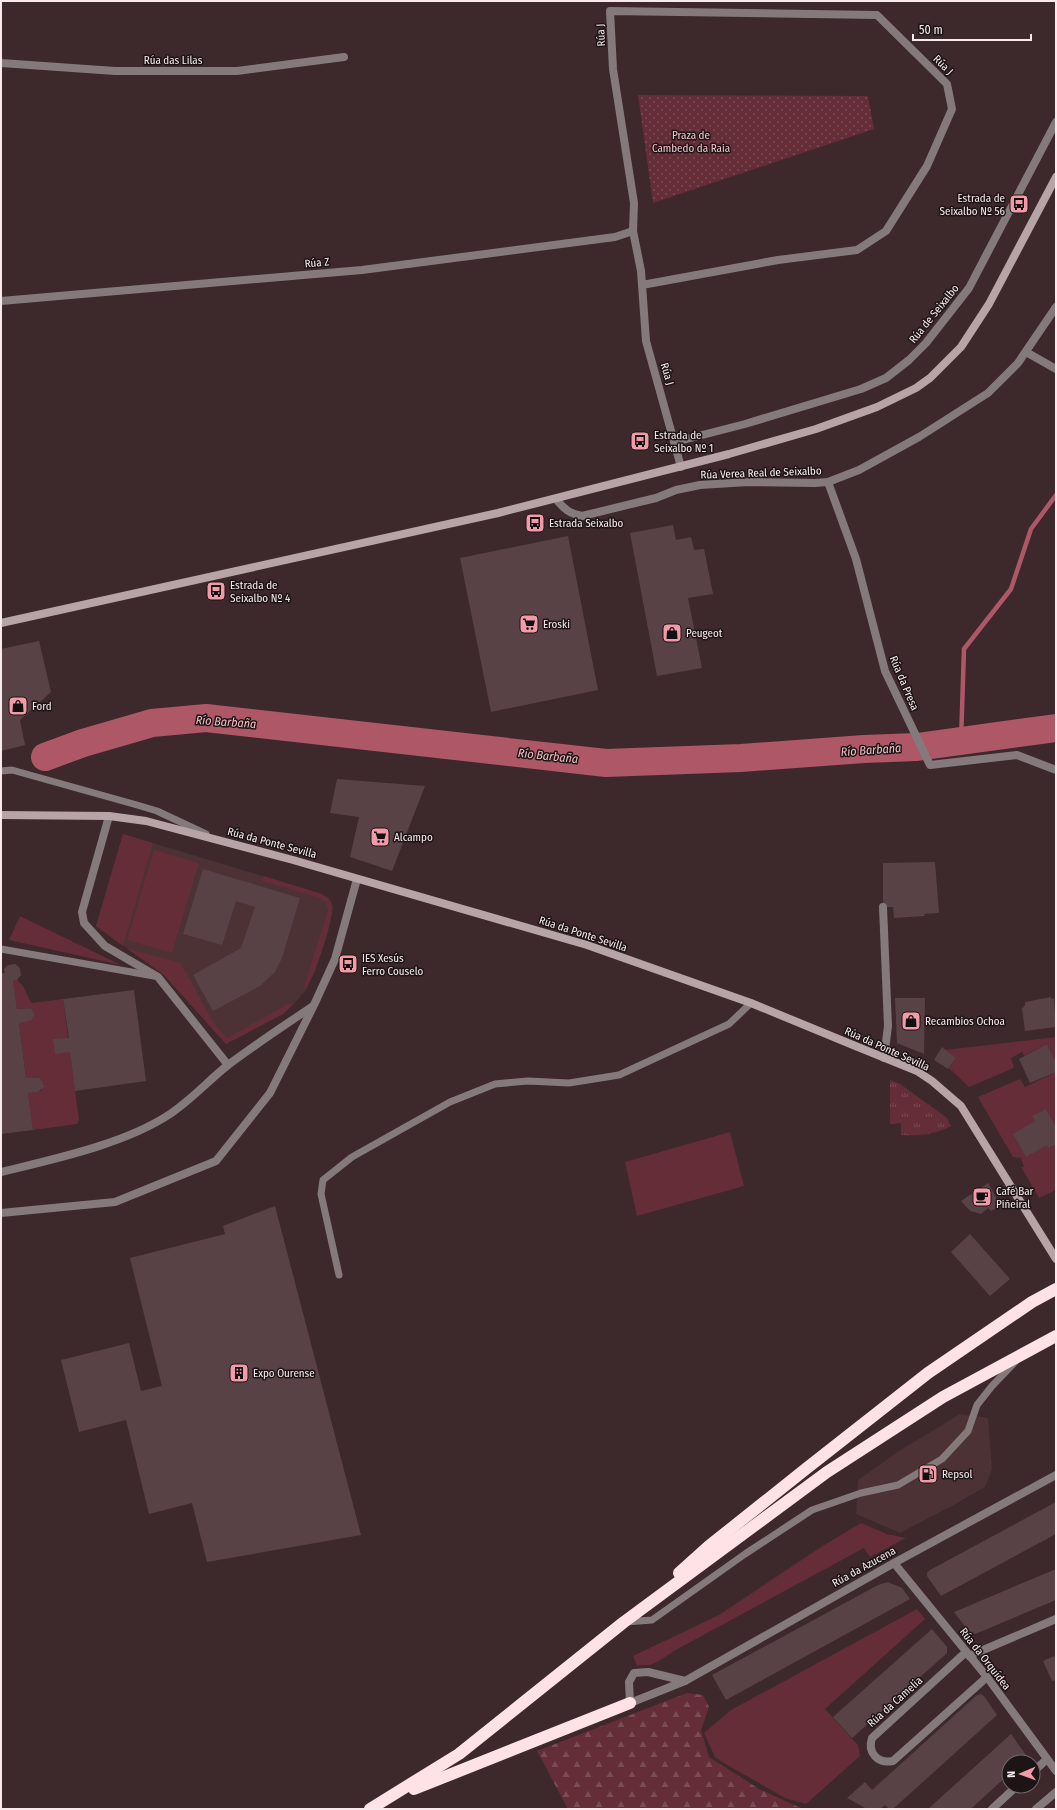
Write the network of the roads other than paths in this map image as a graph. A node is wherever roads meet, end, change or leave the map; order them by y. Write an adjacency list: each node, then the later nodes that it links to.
1 (344, 57): 2 (street, Rúa das Lilas)
2 (1, 63)
3 (1056, 122): 11 (street, Rúa de Seixalbo)
4 (1056, 177): 12 (street)
5 (633, 231): 6 (street, Rúa J); 6 (street, Rúa J); 7 (street, Rúa Z)
6 (642, 285): 11 (street, Rúa J)
7 (1, 301)
8 (1056, 307): 9 (street, Rúa Verea Real de Seixalbo)
9 (1026, 352): 10 (street); 13 (street, Rúa Verea Real de Seixalbo)
10 (1056, 369)
11 (675, 442): 12 (street, Rúa J)
12 (681, 467): 14 (street)
13 (828, 482): 14 (street, Rúa Verea Real de Seixalbo); 16 (street, Rúa da Presa)
14 (556, 499): 15 (street)
15 (1, 623)
16 (1056, 770)
17 (1, 771): 20 (lane)
18 (1, 815): 19 (street, Rúa da Ponte Sevilla)
19 (109, 816): 20 (street, Rúa da Ponte Sevilla); 24 (street)
20 (219, 841): 21 (street, Rúa da Ponte Sevilla)
21 (357, 879): 25 (street, Rúa da Ponte Sevilla); 26 (street)
22 (883, 907): 27 (street)
23 (1, 949): 24 (lane)
24 (158, 977): 28 (street)
25 (751, 1003): 27 (street, Rúa da Ponte Sevilla); 32 (lane)
26 (314, 1005): 28 (street); 30 (street)
27 (884, 1058): 31 (street, Rúa da Ponte Sevilla)
28 (228, 1065): 29 (street)
29 (1, 1172)
30 (1, 1213)
31 (1056, 1259)
32 (339, 1275)
33 (1056, 1289): 39 (highway)
34 (1056, 1336): 35 (highway)
35 (1022, 1355): 39 (highway); 39 (lane)
36 (1056, 1475): 37 (street, Rúa da Azucena)
37 (894, 1563): 40 (street, Rúa da Orquídea); 42 (street, Rúa da Azucena)
38 (1056, 1618): 40 (street)
39 (624, 1622): 49 (highway)
40 (968, 1654): 41 (street, Rúa da Orquídea); 41 (street, Rúa da Camelia)
41 (987, 1677): 44 (street, Rúa da Orquídea)
42 (685, 1681): 43 (street, Rúa da Azucena); 43 (street)
43 (630, 1703): 49 (highway)
44 (1047, 1759): 45 (street); 46 (street, Rúa da Orquídea)
45 (1041, 1765)
46 (1056, 1771)
47 (1056, 1792): 52 (street)
48 (1008, 1794): 51 (street)
49 (383, 1801): 50 (highway)
50 (370, 1809)
51 (992, 1809)
52 (1036, 1809)

